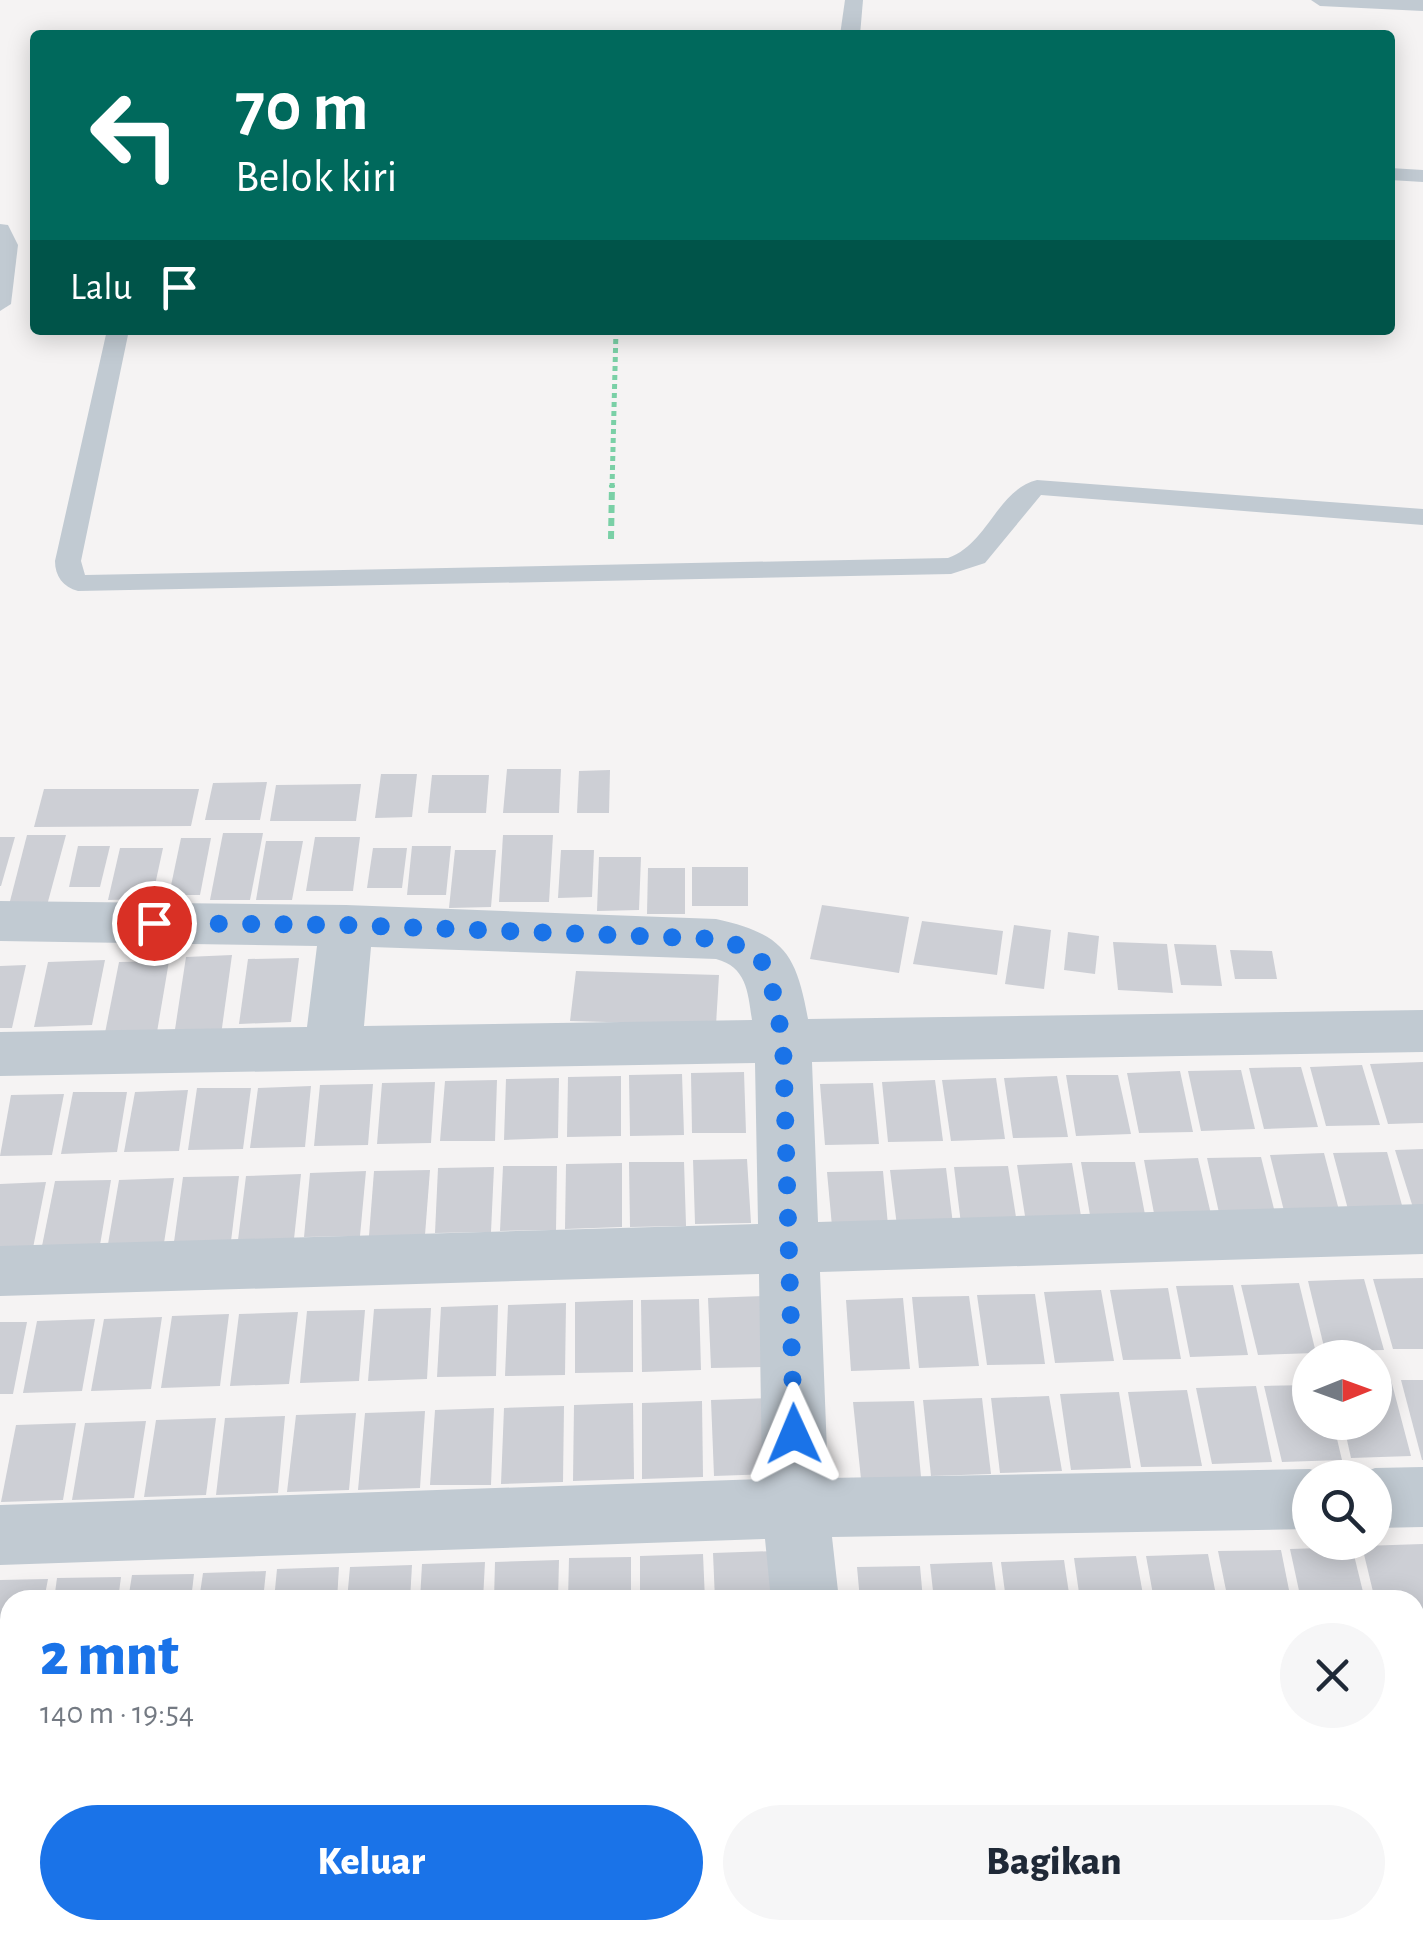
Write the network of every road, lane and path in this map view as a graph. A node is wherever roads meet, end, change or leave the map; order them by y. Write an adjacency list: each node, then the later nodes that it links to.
1 (854, 0): 4 (lane)
2 (1320, 0): 3 (lane)
3 (1423, 4)
4 (851, 30)
5 (1395, 174): 6 (lane)
6 (1423, 176)
7 (0, 230): 8 (lane)
8 (0, 304)
9 (117, 335): 12 (lane)
10 (616, 335): 12 (path)
11 (1423, 517): 12 (lane)
12 (609, 574)
13 (0, 921): 14 (street)
14 (346, 925): 16 (street); 17 (street)
15 (1423, 1031): 16 (street)
16 (783, 1040): 17 (street); 20 (street)
17 (333, 1050): 18 (street)
18 (0, 1054)
19 (1423, 1229): 20 (street)
20 (791, 1246): 21 (street); 25 (street)
21 (0, 1271)
22 (1392, 1498): 23 (street)
23 (1423, 1498)
24 (1292, 1500): 25 (street)
25 (796, 1508): 26 (street); 27 (street)
26 (0, 1535)
27 (804, 1590)

